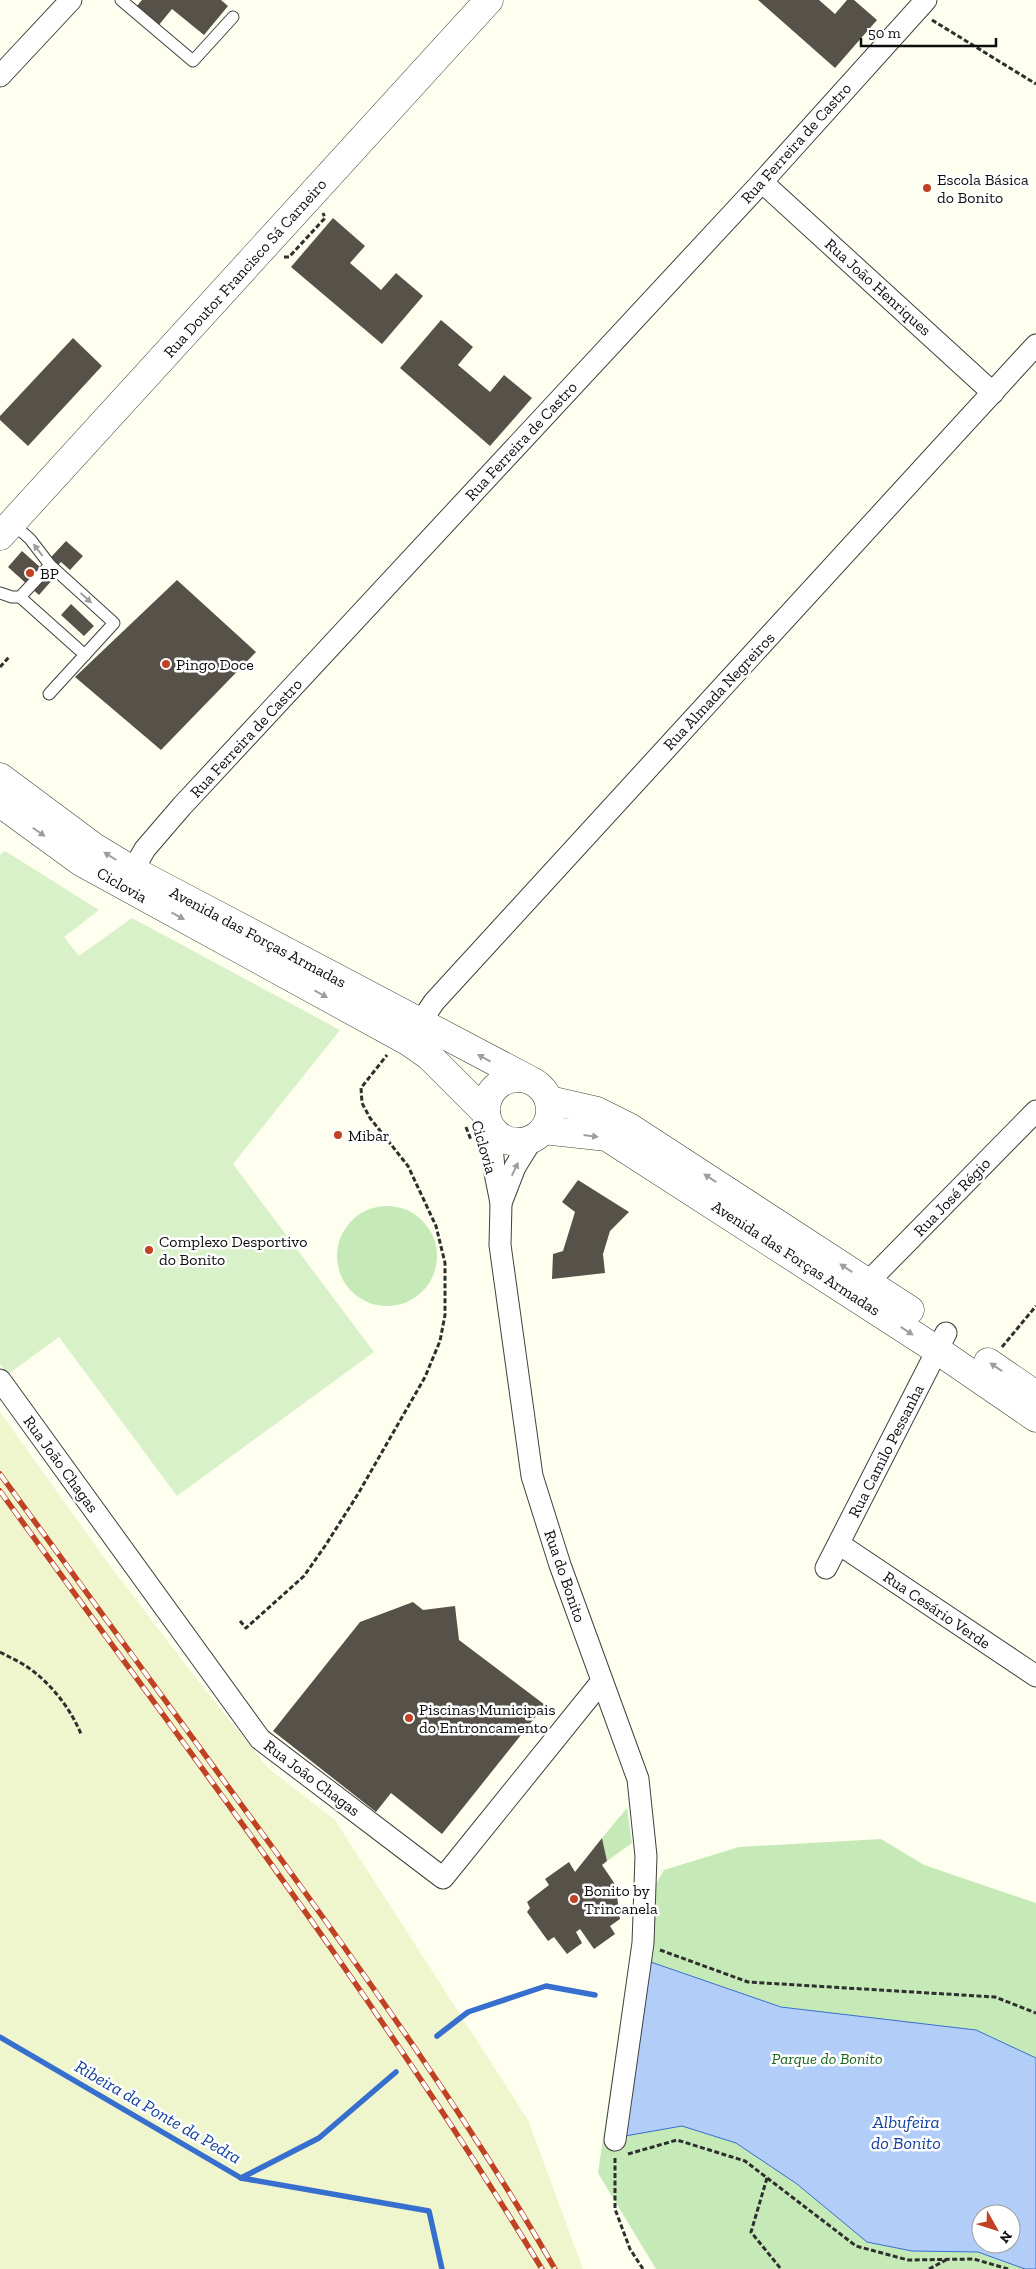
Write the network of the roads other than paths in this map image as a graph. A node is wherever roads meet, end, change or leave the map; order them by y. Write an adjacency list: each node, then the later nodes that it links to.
1 (70, 0): 6 (street)
2 (121, 0): 5 (lane)
3 (489, 0): 10 (street, Rua Doutor Francisco Sá Carneiro)
4 (924, 3): 7 (street, Rua Ferreira de Castro)
5 (233, 18)
6 (0, 76)
7 (762, 182): 9 (street, Rua João Henriques); 18 (street, Rua Ferreira de Castro)
8 (1036, 345): 9 (street, Rua Almada Negreiros)
9 (993, 393): 19 (street, Rua Almada Negreiros)
10 (6, 529): 11 (lane, one-way to 10)
11 (50, 564): 13 (lane); 14 (lane, one-way to 14)
12 (0, 593): 13 (lane)
13 (20, 597): 14 (lane)
14 (85, 655): 15 (lane)
15 (49, 694)
16 (0, 777): 18 (street, Avenida das Forças Armadas, one-way to 16)
17 (0, 803): 18 (street, Avenida das Forças Armadas, one-way to 18)
18 (128, 879): 19 (street, Avenida das Forças Armadas)
19 (407, 1038): 20 (street, Avenida das Forças Armadas, one-way to 19); 23 (street, Avenida das Forças Armadas)
20 (528, 1079): 21 (street); 23 (street)
21 (549, 1100): 24 (street); 26 (street, Avenida das Forças Armadas, one-way to 21)
22 (1036, 1111): 26 (street, Rua José Régio)
23 (478, 1125): 24 (street); 25 (street, Rua do Bonito)
24 (538, 1134): 25 (street, Rua do Bonito, one-way to 24); 27 (street, Avenida das Forças Armadas, one-way to 27)
25 (501, 1203): 34 (street, Rua do Bonito)
26 (868, 1282): 27 (street, Avenida das Forças Armadas)
27 (941, 1342): 29 (street, Avenida das Forças Armadas, one-way to 27); 30 (street, Avenida das Forças Armadas); 31 (street, Rua Camilo Pessanha)
28 (0, 1380): 34 (street, Rua João Chagas)
29 (1036, 1394)
30 (1036, 1418)
31 (839, 1544): 32 (street, Rua Camilo Pessanha); 33 (street, Rua Cesário Verde)
32 (826, 1568)
33 (1036, 1676)
34 (602, 1681): 35 (street, Rua do Bonito)
35 (615, 2149)

